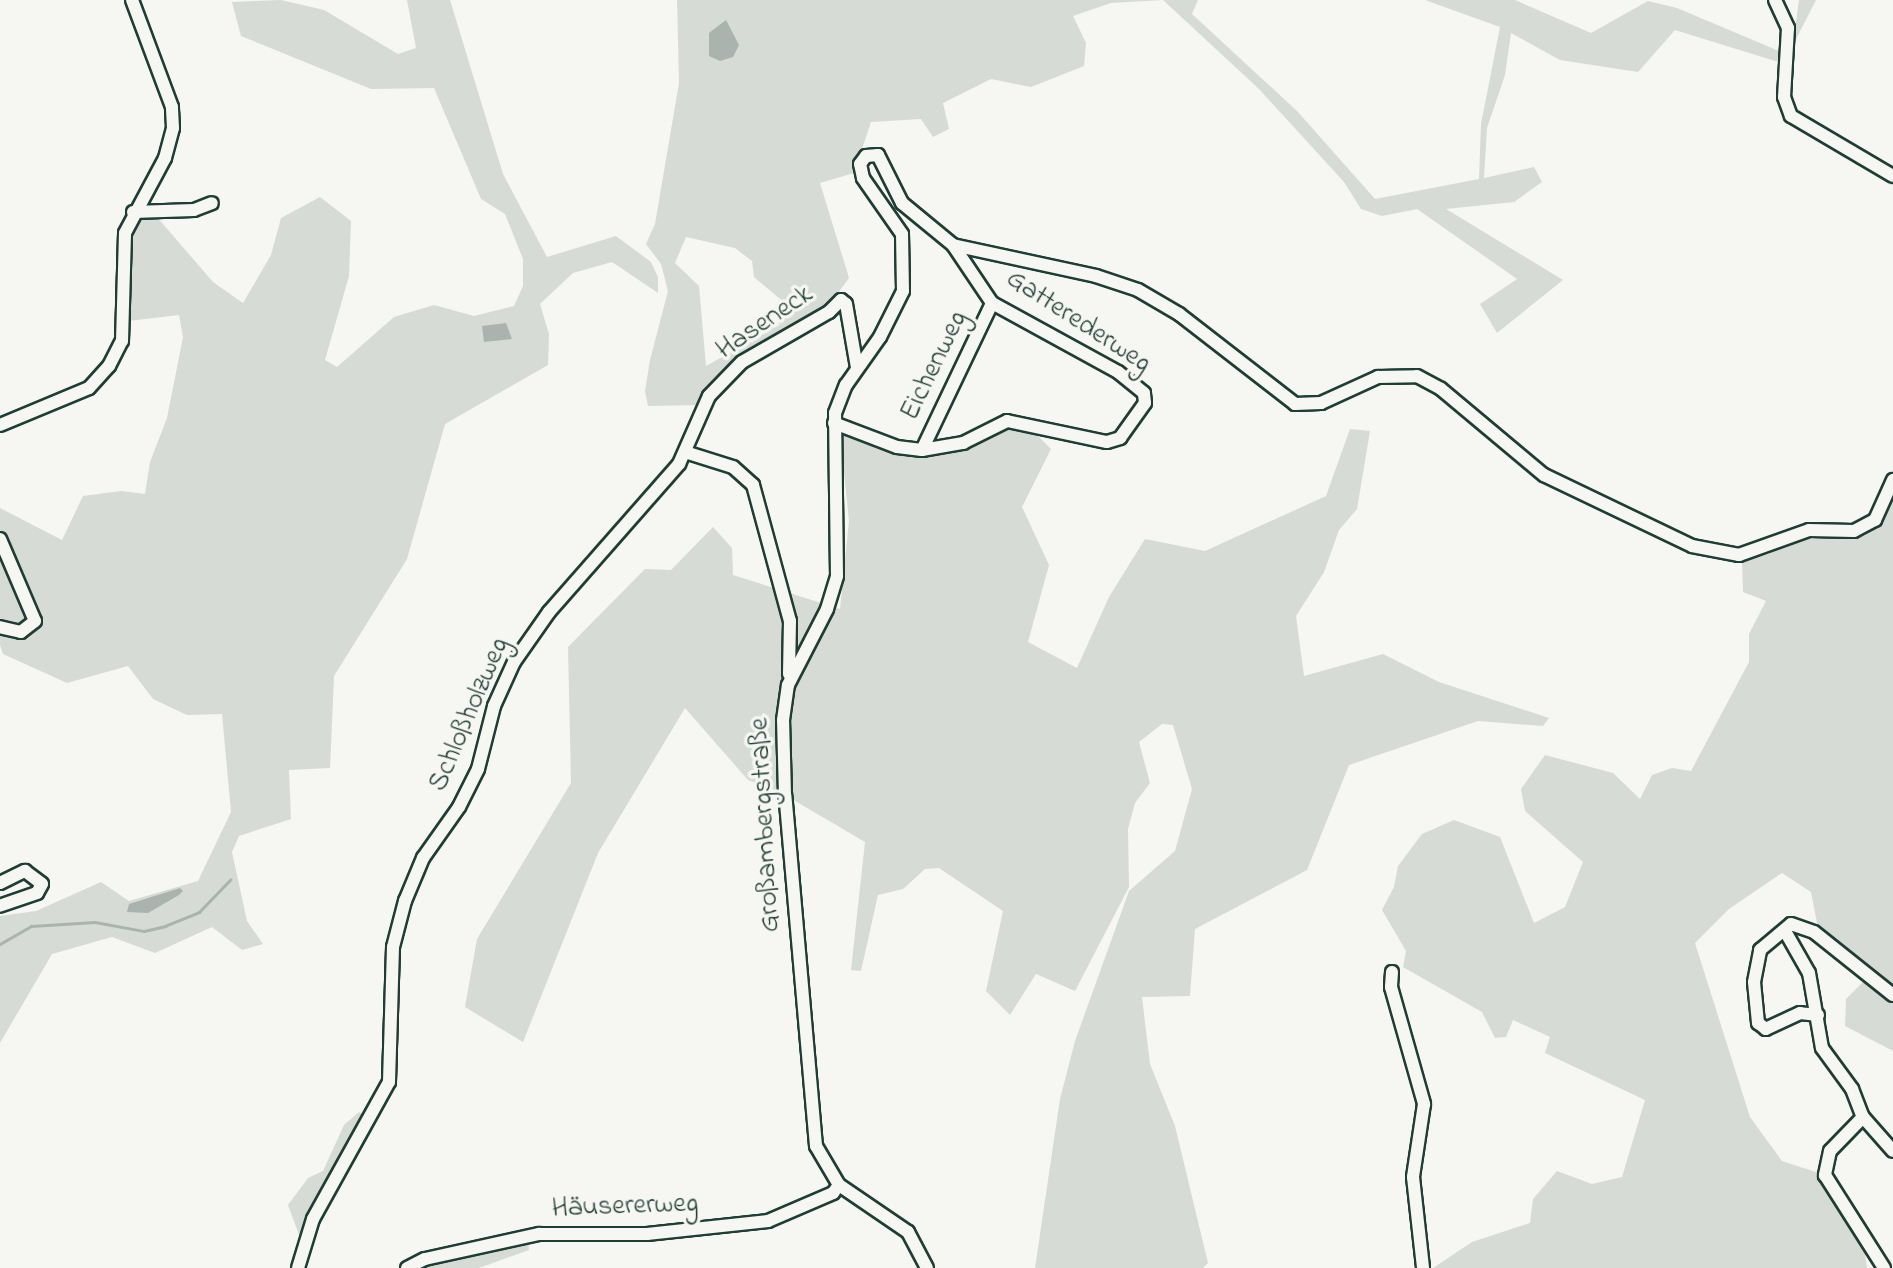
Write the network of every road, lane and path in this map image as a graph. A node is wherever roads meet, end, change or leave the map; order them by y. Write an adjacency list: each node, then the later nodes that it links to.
1 (132, 0): 5 (street)
2 (1775, 0): 3 (street)
3 (1893, 176)
4 (212, 203): 5 (street)
5 (133, 212): 10 (street)
6 (953, 245): 7 (street, Gatterederweg); 8 (street, Großambergstraße); 13 (street, Großambergstraße)
7 (992, 303): 11 (street, Eichenweg); 11 (street, Gatterederweg)
8 (857, 368): 9 (street, Großambergstraße); 12 (street, Haseneck)
9 (834, 424): 11 (street, Gatterederweg); 16 (street, Großambergstraße)
10 (0, 425)
11 (922, 450)
12 (685, 452): 16 (street); 26 (street, Schloßholzweg)
13 (1893, 480)
14 (0, 539): 15 (street)
15 (0, 627)
16 (788, 685): 25 (street, Großambergstraße)
17 (0, 883): 18 (street)
18 (0, 906)
19 (1785, 931): 21 (street); 22 (street); 22 (street)
20 (1392, 972): 29 (street)
21 (1893, 995)
22 (1818, 1015): 23 (street)
23 (1863, 1117): 24 (street); 30 (street)
24 (1893, 1151)
25 (839, 1185): 27 (street, Häusererweg); 28 (street, Großambergstraße)
26 (298, 1268)
27 (407, 1268)
28 (927, 1268)
29 (1423, 1268)
30 (1884, 1268)

